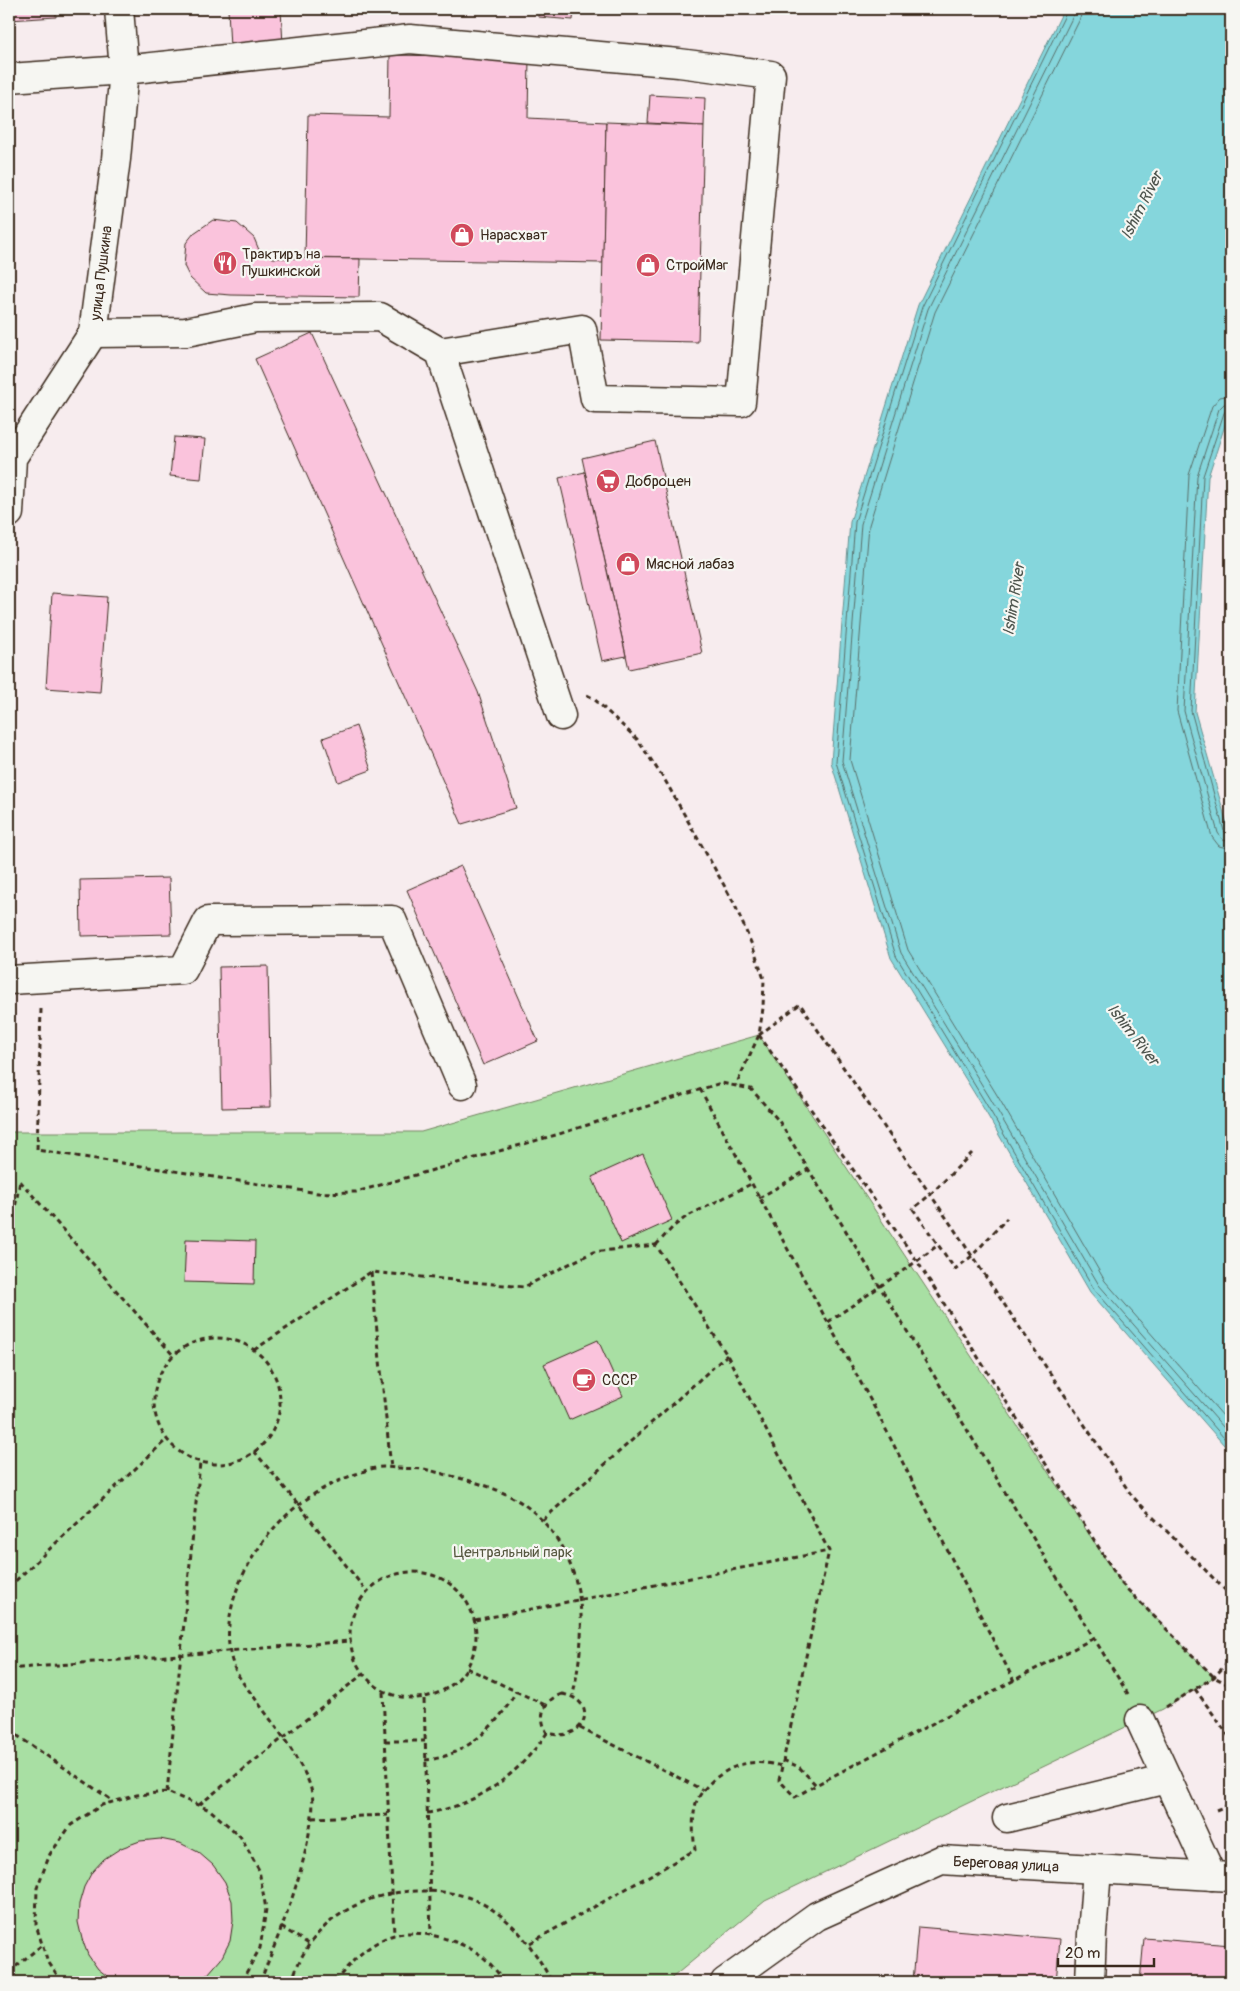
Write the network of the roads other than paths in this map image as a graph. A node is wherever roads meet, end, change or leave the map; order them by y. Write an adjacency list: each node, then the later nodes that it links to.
1 (119, 9): 2 (street, улица Пушкина)
2 (124, 70): 3 (street); 4 (street, улица Пушкина); 5 (street)
3 (9, 78)
4 (93, 333): 5 (street); 6 (street, улица Пушкина)
5 (440, 352): 7 (street)
6 (9, 514)
7 (560, 716)
8 (9, 980): 9 (street)
9 (462, 1085)
10 (1151, 1714): 11 (street)
11 (1167, 1779): 12 (street); 14 (street)
12 (1007, 1818)
13 (1097, 1870): 14 (street, Береговая улица); 15 (street, Береговая улица); 16 (street)
14 (1222, 1877)
15 (725, 1982)
16 (1090, 1982)

